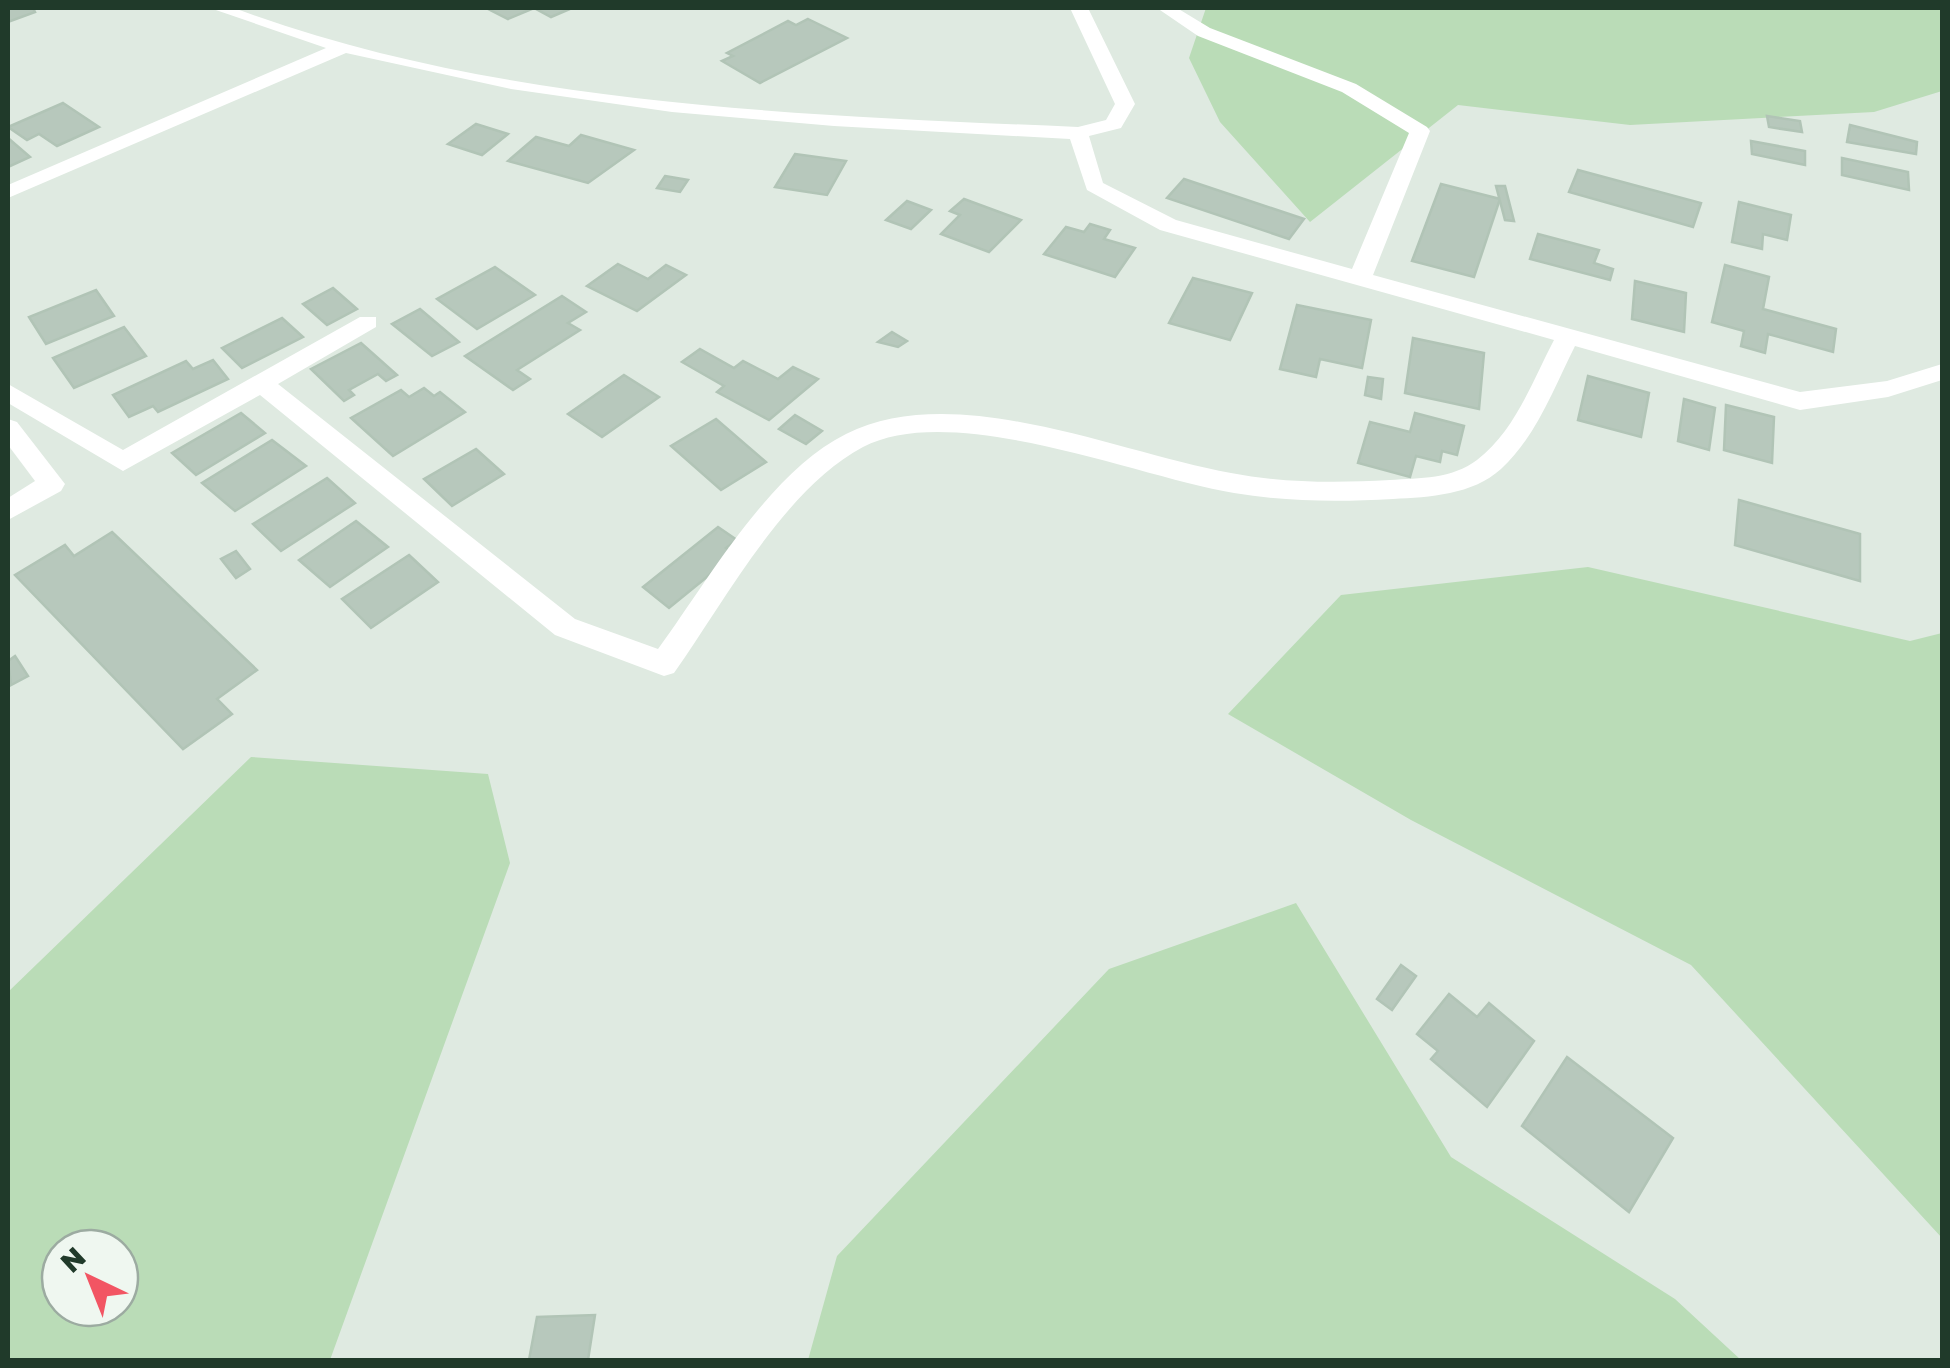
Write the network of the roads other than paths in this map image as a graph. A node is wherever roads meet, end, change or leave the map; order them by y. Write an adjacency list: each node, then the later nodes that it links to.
1 (219, 8): 4 (street)
2 (1079, 8): 5 (street)
3 (1166, 8): 7 (street)
4 (343, 48): 5 (street); 6 (street)
5 (1078, 133): 7 (street)
6 (8, 192)
7 (1360, 278): 9 (street)
8 (368, 322): 11 (street)
9 (1569, 336): 10 (street); 11 (street)
10 (1942, 372)
11 (261, 383): 12 (street)
12 (8, 392)
13 (8, 428): 14 (street)
14 (8, 510)

